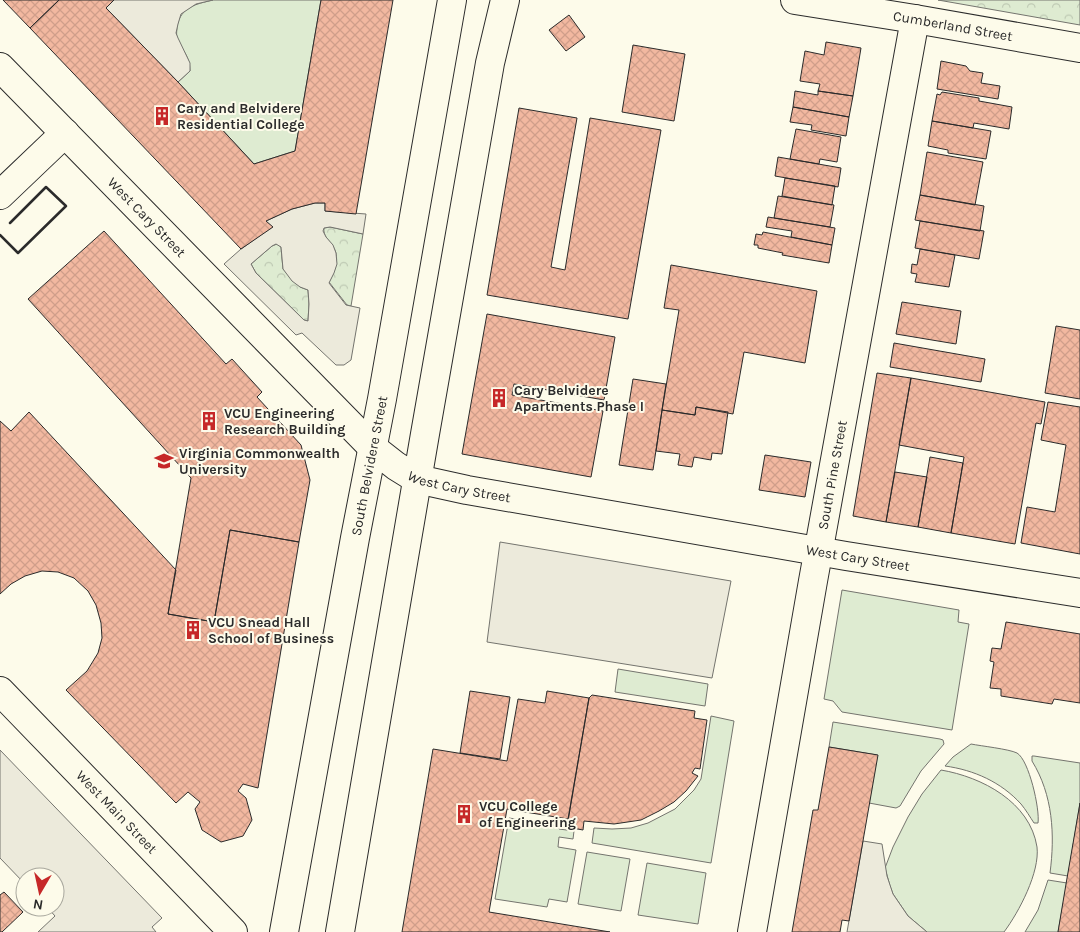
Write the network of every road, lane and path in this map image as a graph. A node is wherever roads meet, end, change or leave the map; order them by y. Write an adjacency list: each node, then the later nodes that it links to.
1 (452, 0): 9 (main road, South Belvidere Street)
2 (505, 0): 10 (main road)
3 (795, 0): 4 (main road, Cumberland Street)
4 (915, 19): 5 (main road, Cumberland Street); 11 (main road, South Pine Street)
5 (1080, 48)
6 (0, 67): 7 (main road, West Cary Street)
7 (65, 133): 8 (main road); 9 (main road, West Cary Street)
8 (0, 195)
9 (372, 448): 10 (main road, West Cary Street); 15 (main road, South Belvidere Street)
10 (417, 479): 11 (main road, West Cary Street); 16 (main road)
11 (819, 551): 12 (main road, West Cary Street); 17 (main road, South Pine Street)
12 (1080, 593)
13 (0, 691): 14 (main road, West Main Street)
14 (229, 931)
15 (284, 932)
16 (340, 932)
17 (752, 932)

